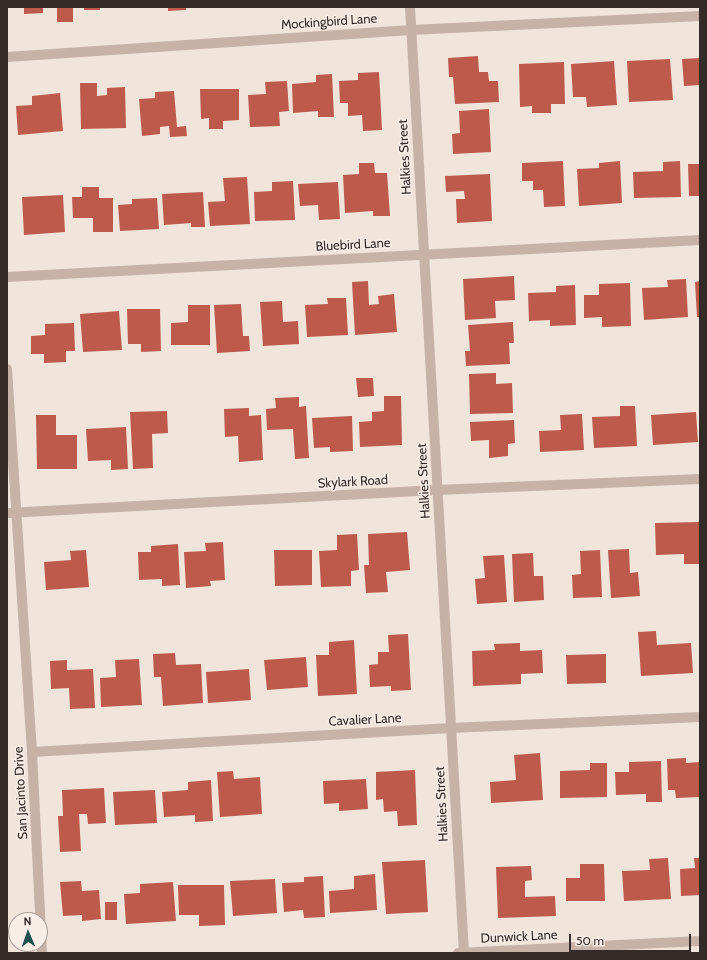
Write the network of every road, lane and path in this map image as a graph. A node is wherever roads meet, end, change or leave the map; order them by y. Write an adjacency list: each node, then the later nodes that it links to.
1 (410, 7): 3 (street, Halkies Street)
2 (700, 16): 3 (street, Mockingbird Lane)
3 (411, 30): 4 (street, Mockingbird Lane); 6 (street, Halkies Street)
4 (7, 57)
5 (700, 240): 6 (street, Bluebird Lane)
6 (424, 254): 7 (street, Bluebird Lane); 10 (street, Halkies Street)
7 (7, 277)
8 (7, 369): 11 (street, San Jacinto Drive)
9 (700, 479): 10 (street, Skylark Road)
10 (437, 490): 11 (street, Skylark Road); 13 (street, Halkies Street)
11 (11, 513): 14 (street, San Jacinto Drive)
12 (700, 717): 13 (street, Cavalier Lane)
13 (451, 728): 14 (street, Cavalier Lane); 18 (street, Halkies Street)
14 (32, 752): 16 (street, San Jacinto Drive)
15 (700, 941): 18 (street, Dunwick Lane)
16 (42, 953)
17 (458, 953): 18 (street, Dunwick Lane)
18 (464, 953)

